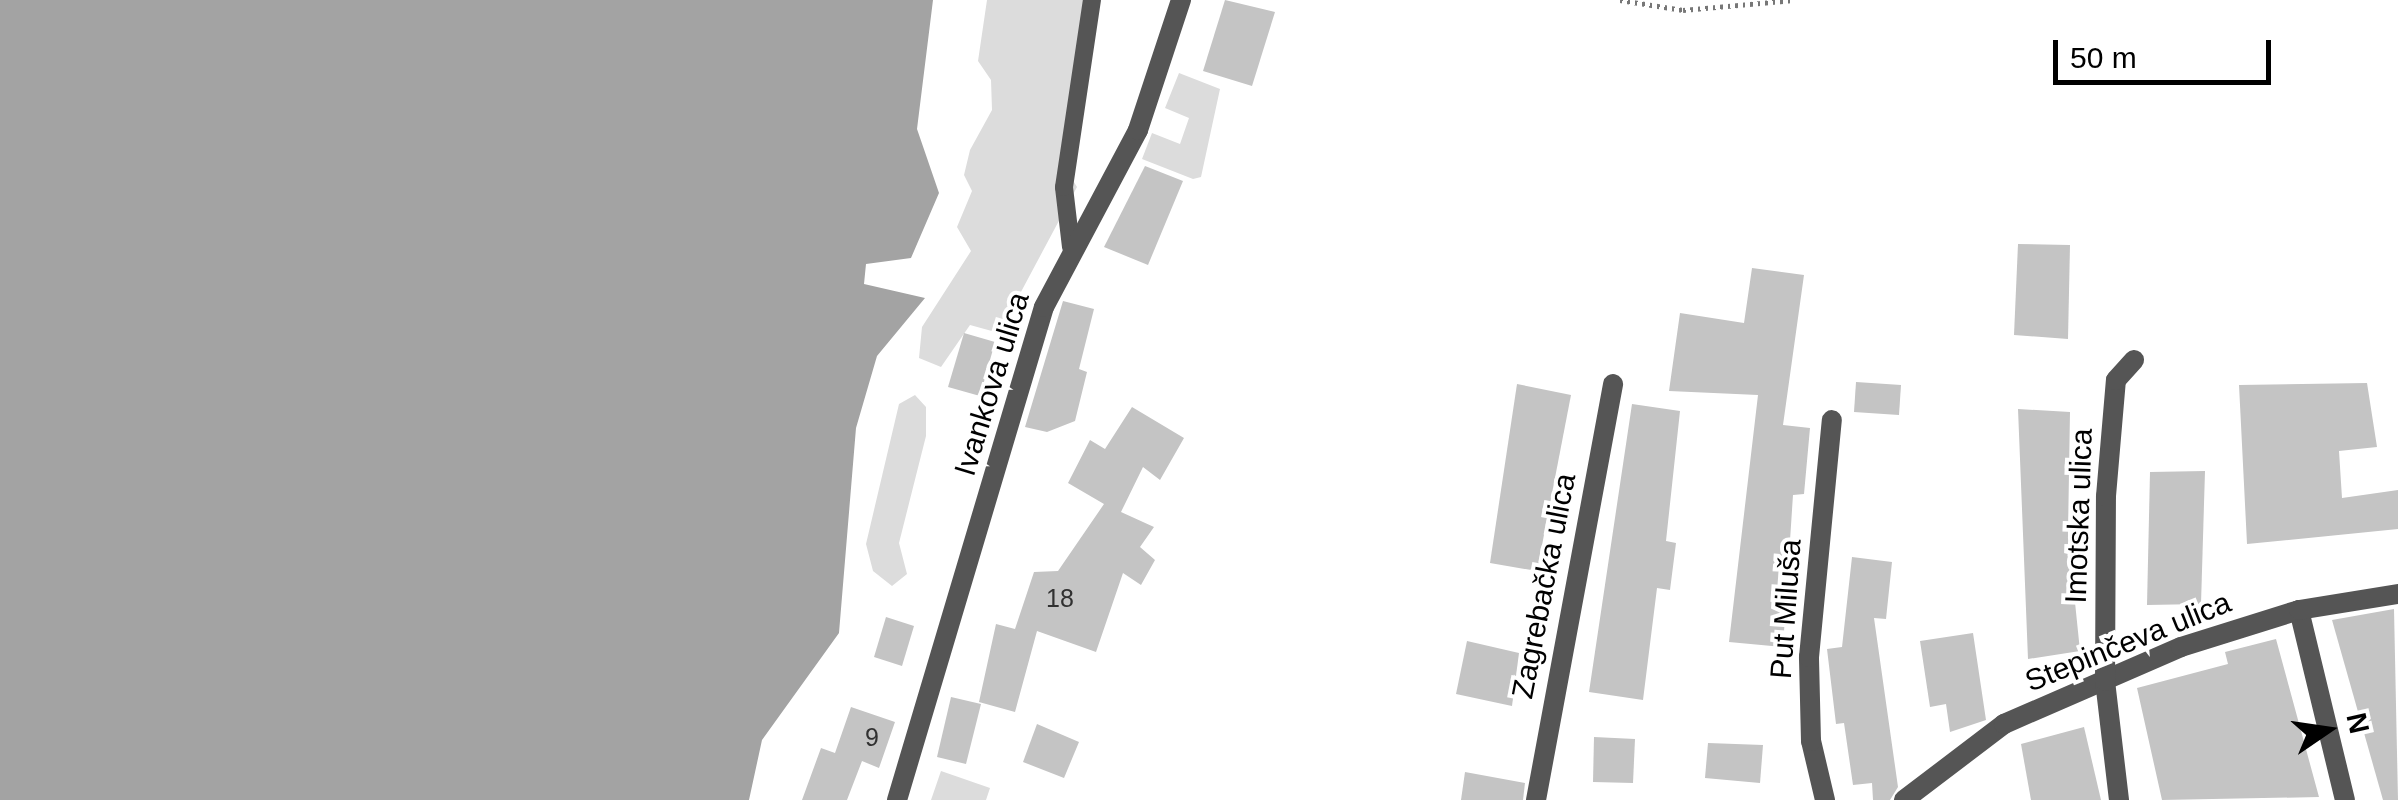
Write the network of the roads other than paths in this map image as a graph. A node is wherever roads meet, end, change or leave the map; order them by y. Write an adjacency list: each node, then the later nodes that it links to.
1 (1092, 0): 3 (lane)
2 (1181, 0): 3 (street, Ivankova ulica)
3 (1071, 247): 10 (street, Ivankova ulica)
4 (2134, 360): 9 (street, Imotska ulica)
5 (1614, 384): 11 (street, Zagrebačka ulica)
6 (1832, 420): 12 (street, Put Miluša)
7 (2398, 594): 8 (street, Stepinčeva ulica)
8 (2299, 610): 9 (street, Stepinčeva ulica); 15 (street)
9 (2105, 681): 13 (street, Stepinčeva ulica); 14 (street, Imotska ulica)
10 (897, 800)
11 (1536, 800)
12 (1825, 800)
13 (1904, 800)
14 (2119, 800)
15 (2346, 800)

